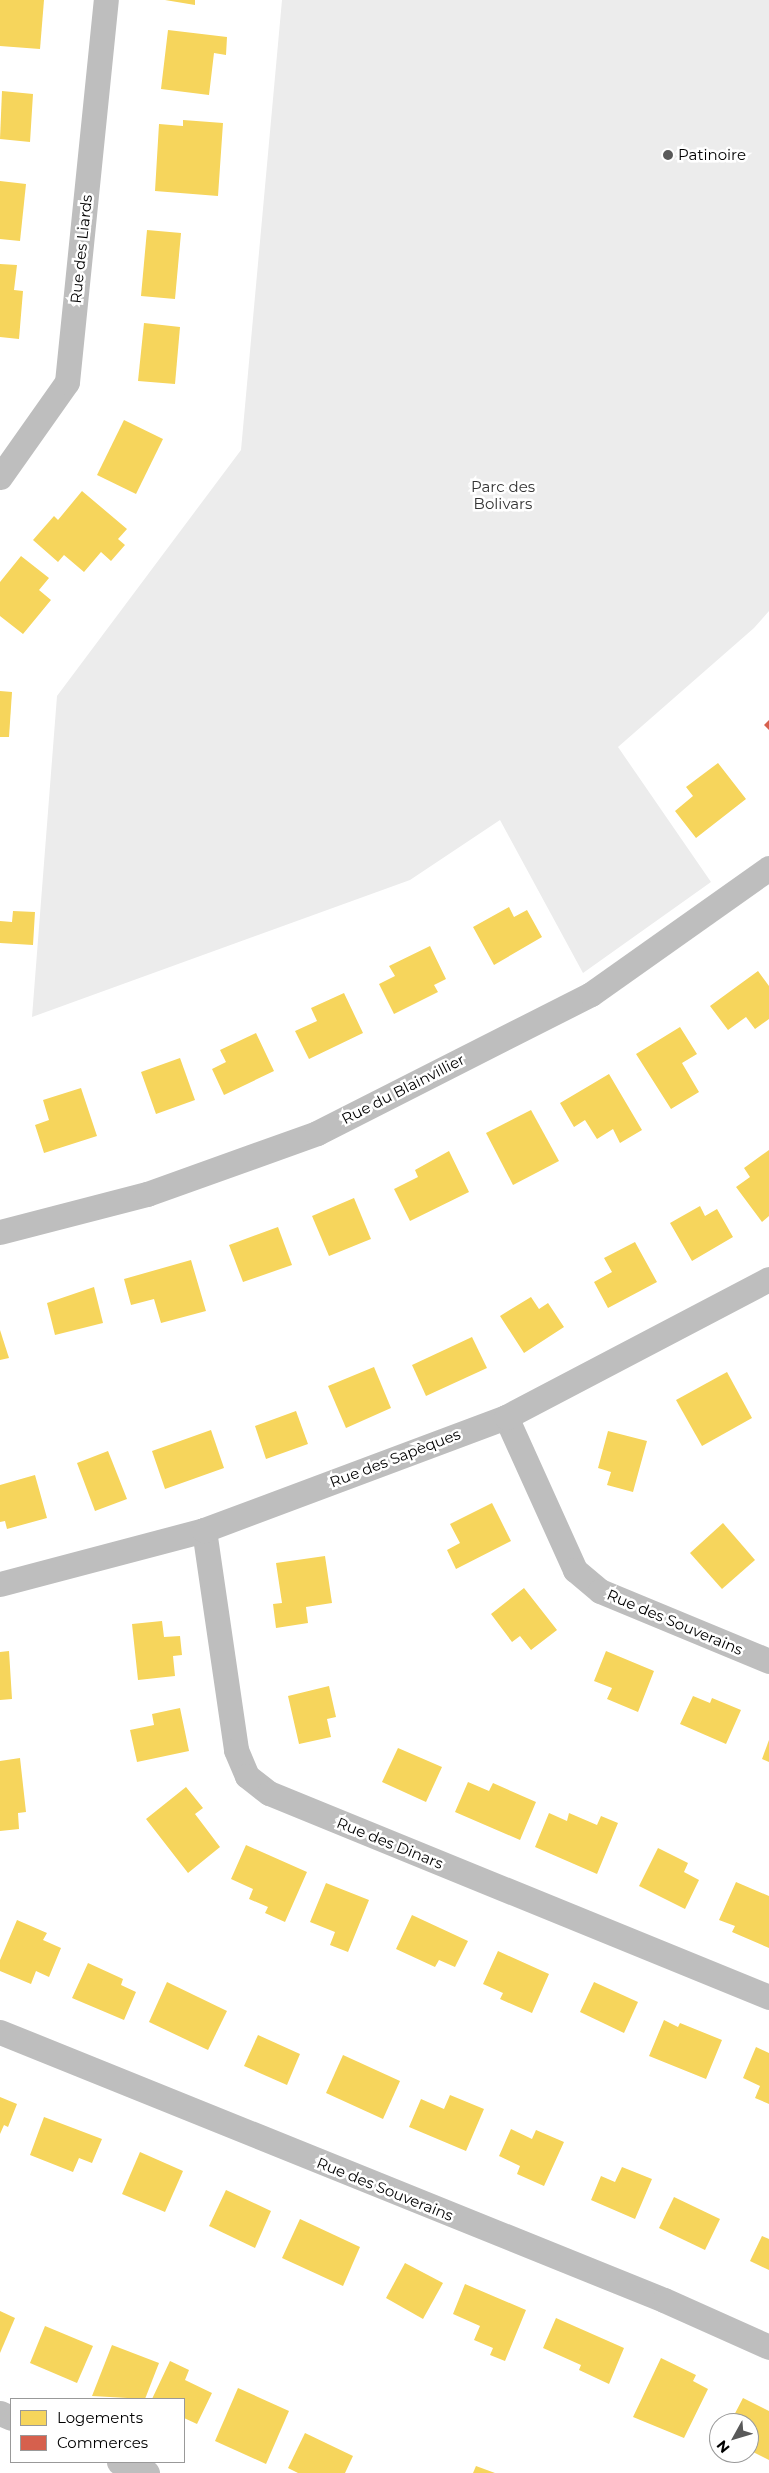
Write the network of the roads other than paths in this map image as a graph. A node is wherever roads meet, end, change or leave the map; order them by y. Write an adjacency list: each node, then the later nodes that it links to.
1 (106, 0): 2 (street, Rue des Liards)
2 (0, 477)
3 (769, 868): 4 (street, Rue du Blainvillier)
4 (0, 1232)
5 (769, 1279): 6 (street, Rue des Sapèques)
6 (506, 1416): 7 (street, Rue des Sapèques); 9 (street, Rue des Souverains)
7 (204, 1530): 8 (street, Rue des Sapèques); 10 (street, Rue des Dinars)
8 (0, 1584)
9 (769, 1661)
10 (769, 1997)
11 (0, 2032): 12 (street, Rue des Souverains)
12 (769, 2347)
13 (122, 2463): 14 (street)
14 (147, 2473)

